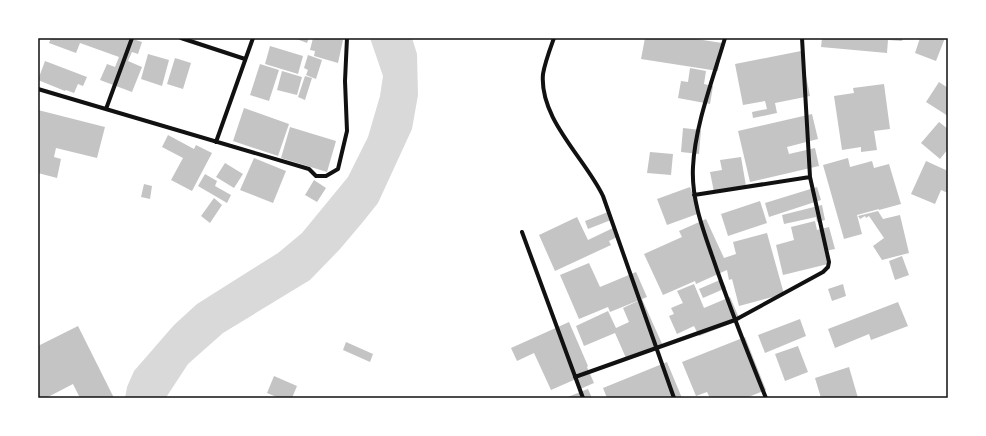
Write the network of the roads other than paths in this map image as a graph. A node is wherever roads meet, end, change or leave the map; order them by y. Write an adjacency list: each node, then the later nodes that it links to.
1 (132, 38): 10 (street)
2 (181, 38): 8 (street)
3 (253, 38): 8 (street)
4 (347, 38): 11 (street)
5 (554, 38): 16 (street)
6 (726, 38): 13 (street)
7 (802, 38): 12 (street)
8 (245, 59): 11 (street)
9 (38, 89): 10 (street)
10 (106, 109): 11 (street)
11 (216, 142)
12 (810, 177): 13 (street); 15 (street)
13 (694, 195): 15 (street)
14 (522, 232): 17 (street)
15 (735, 320): 16 (street); 20 (street)
16 (656, 348): 17 (street); 19 (street)
17 (576, 377): 18 (street)
18 (583, 398)
19 (674, 398)
20 (766, 398)

